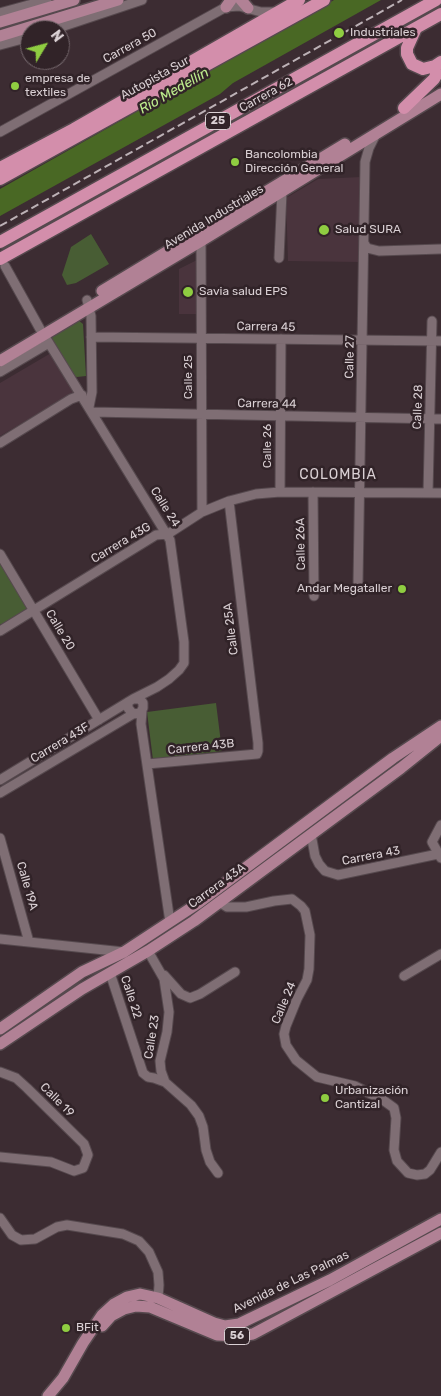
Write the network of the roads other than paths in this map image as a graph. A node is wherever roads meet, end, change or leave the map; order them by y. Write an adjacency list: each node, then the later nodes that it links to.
1 (33, 0): 11 (street)
2 (47, 0): 11 (street)
3 (74, 0): 15 (main road)
4 (142, 0): 10 (street)
5 (299, 0): 12 (highway, Autopista Sur)
6 (324, 0): 25 (highway, Autopista Sur)
7 (436, 0): 28 (highway, Carrera 62 / 25)
8 (228, 4): 9 (street, Carrera 50); 29 (street, Carrera 50)
9 (245, 4): 12 (street, Carrera 50)
10 (115, 5): 16 (street); 18 (main road)
11 (24, 6): 13 (street)
12 (277, 12): 27 (highway, Autopista Sur)
13 (0, 14)
14 (441, 14): 17 (highway, Carrera 62 / 25)
15 (0, 22)
16 (70, 23)
17 (416, 28): 21 (highway); 33 (highway, Carrera 62 / 25)
18 (0, 36)
19 (20, 39): 20 (street)
20 (0, 45)
21 (441, 62)
22 (441, 66): 26 (highway)
23 (441, 86): 26 (main road, Avenida Industriales)
24 (438, 96): 30 (main road, Avenida Industriales)
25 (142, 101): 27 (highway); 32 (highway, Autopista Sur)
26 (404, 108): 41 (main road, Avenida Industriales)
27 (74, 129): 31 (highway, Autopista Sur)
28 (202, 130): 33 (highway); 36 (highway, Carrera 62 / 25)
29 (0, 132)
30 (376, 134): 34 (main road, Avenida Industriales); 37 (street, Calle 27)
31 (0, 168)
32 (0, 179)
33 (130, 186): 40 (highway, Carrera 62 / 25)
34 (282, 192): 35 (main road, Avenida Industriales); 39 (street)
35 (201, 241): 41 (main road, Avenida Industriales); 45 (street, Calle 25)
36 (0, 242)
37 (364, 243): 38 (street); 47 (street, Calle 27)
38 (441, 248)
39 (279, 258)
40 (2, 262): 43 (street, Calle 24)
41 (88, 304): 43 (main road, Avenida Industriales); 44 (street)
42 (432, 321): 48 (street, Calle 28)
43 (44, 336): 49 (main road, Avenida Industriales); 50 (main road, Avenida Industriales); 51 (street); 53 (street, Calle 24)
44 (91, 337): 45 (street, Carrera 45); 52 (street)
45 (201, 338): 46 (street, Carrera 45); 56 (street, Calle 25)
46 (281, 339): 47 (street, Carrera 45); 57 (street, Calle 26)
47 (362, 340): 48 (street, Carrera 45); 58 (street, Calle 27)
48 (436, 341): 60 (street, Calle 28)
49 (0, 353)
50 (0, 361)
51 (0, 372)
52 (91, 375): 53 (street); 55 (street)
53 (71, 379): 54 (street, Calle 24)
54 (82, 395): 55 (street, Calle 24); 61 (street)
55 (91, 410): 56 (street, Carrera 44); 69 (street, Calle 24)
56 (201, 414): 57 (street, Carrera 44); 68 (street, Calle 25)
57 (280, 416): 58 (street, Carrera 44); 62 (street, Calle 26)
58 (361, 418): 60 (street, Carrera 44); 65 (street, Calle 27)
59 (441, 418): 60 (street, Carrera 44)
60 (430, 419): 64 (street, Calle 28)
61 (0, 443)
62 (280, 492): 63 (street, Carrera 43G); 67 (street, Carrera 43G)
63 (313, 492): 65 (street, Carrera 43G); 72 (street, Calle 26A)
64 (428, 492): 65 (street, Carrera 43G); 66 (street, Carrera 43G)
65 (360, 493): 71 (street, Calle 27)
66 (441, 493)
67 (229, 501): 68 (street, Carrera 43G); 84 (street, Calle 25A)
68 (202, 512): 69 (street, Carrera 43G)
69 (168, 534): 73 (street, Carrera 43G); 75 (street, Calle 24)
70 (0, 554): 73 (street, Calle 20)
71 (358, 583)
72 (314, 596)
73 (34, 611): 74 (street, Carrera 43G); 80 (street, Calle 20)
74 (0, 631)
75 (184, 663): 76 (street, Carrera 43F)
76 (157, 687): 77 (street, Carrera 43F); 78 (street, Carrera 43F)
77 (131, 700): 78 (street); 78 (street); 80 (street, Carrera 43F)
78 (139, 711): 86 (street); 89 (street, Carrera 43F)
79 (441, 717): 85 (main road)
80 (99, 720): 88 (street, Carrera 43F)
81 (441, 726): 85 (main road, Carrera 43A)
82 (441, 736): 87 (main road, Carrera 43A)
83 (441, 743): 87 (main road)
84 (257, 754): 86 (street, Carrera 43B)
85 (393, 758): 97 (main road, Carrera 43A)
86 (147, 764): 97 (street)
87 (401, 768): 91 (main road, Carrera 43A)
88 (0, 780)
89 (0, 793)
90 (441, 825): 93 (street)
91 (311, 834): 95 (street, Carrera 43); 96 (main road, Carrera 43A)
92 (0, 838): 99 (street, Calle 19A)
93 (433, 843): 94 (street, Carrera 43); 95 (street)
94 (439, 856): 95 (street, Carrera 43)
95 (421, 857)
96 (219, 902): 101 (main road, Carrera 43A); 115 (street, Calle 24)
97 (170, 922): 102 (main road, Carrera 43A)
98 (0, 940): 99 (street)
99 (29, 942): 100 (street)
100 (86, 947): 102 (street); 104 (street)
101 (148, 951): 106 (main road, Carrera 43A); 107 (street, Calle 23)
102 (124, 952): 104 (main road, Carrera 43A)
103 (441, 954): 108 (street)
104 (94, 965): 111 (main road, Carrera 43A)
105 (235, 972): 110 (street)
106 (110, 973): 112 (main road, Carrera 43A); 114 (street, Calle 22)
107 (162, 973): 109 (street, Calle 23); 110 (street)
108 (404, 976)
109 (166, 990): 110 (street); 114 (street, Calle 23)
110 (176, 990)
111 (0, 1029)
112 (0, 1044)
113 (0, 1072): 116 (street, Calle 19)
114 (158, 1074): 117 (street, Calle 22)
115 (441, 1152)
116 (0, 1157)
117 (218, 1173)
118 (0, 1218): 121 (street)
119 (441, 1219): 121 (main road, Avenida de Las Palmas / 56)
120 (441, 1233): 123 (main road, 56)
121 (158, 1298): 122 (main road, Avenida de Las Palmas / 56)
122 (48, 1396)
123 (60, 1396)

